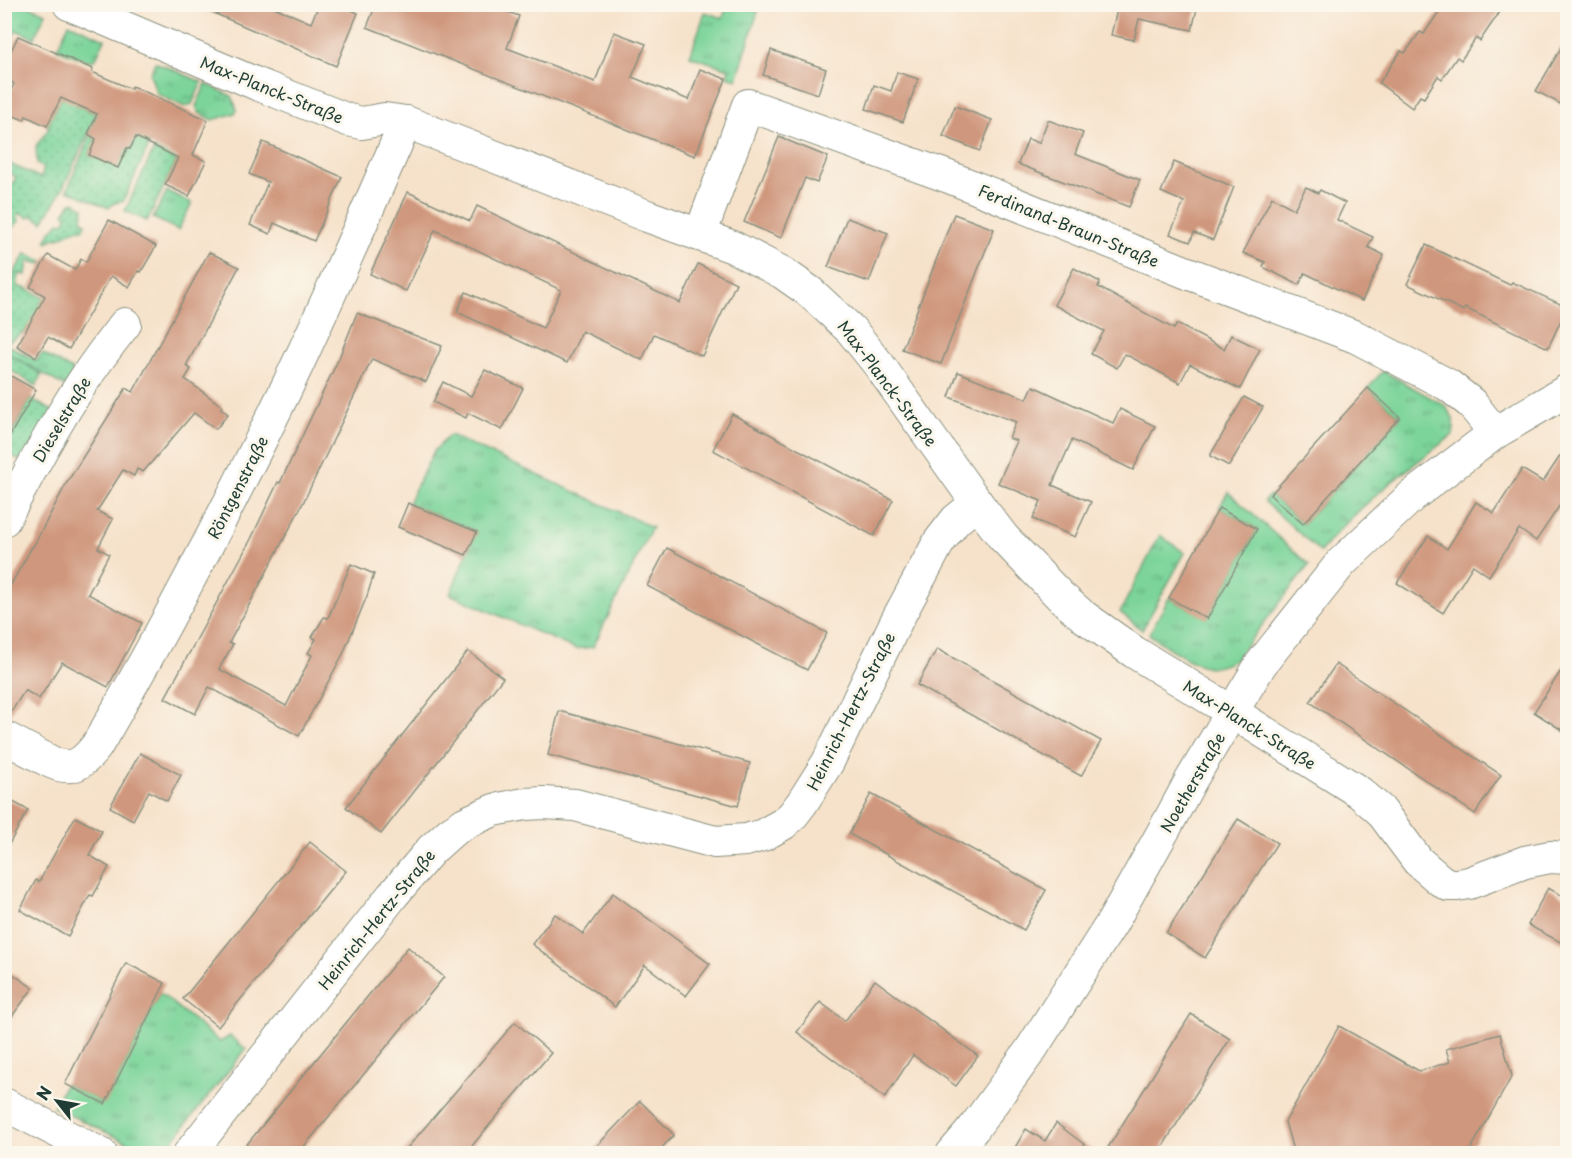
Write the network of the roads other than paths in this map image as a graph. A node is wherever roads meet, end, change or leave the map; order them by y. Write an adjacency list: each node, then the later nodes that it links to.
1 (69, 4): 2 (street, Max-Planck-Straße)
2 (406, 122): 3 (street, Max-Planck-Straße); 10 (street, Röntgenstraße)
3 (700, 235): 6 (street, Ferdinand-Braun-Straße); 7 (street, Max-Planck-Straße)
4 (125, 324): 8 (street, Dieselstraße)
5 (1568, 390): 6 (street, Noetherstraße)
6 (1495, 433): 9 (street, Noetherstraße)
7 (977, 503): 9 (street, Max-Planck-Straße); 14 (street, Heinrich-Hertz-Straße)
8 (4, 520)
9 (1232, 712): 11 (street, Max-Planck-Straße); 15 (street, Noetherstraße)
10 (4, 737)
11 (1568, 858)
12 (4, 1104): 13 (street)
13 (101, 1154)
14 (189, 1154)
15 (952, 1154)

